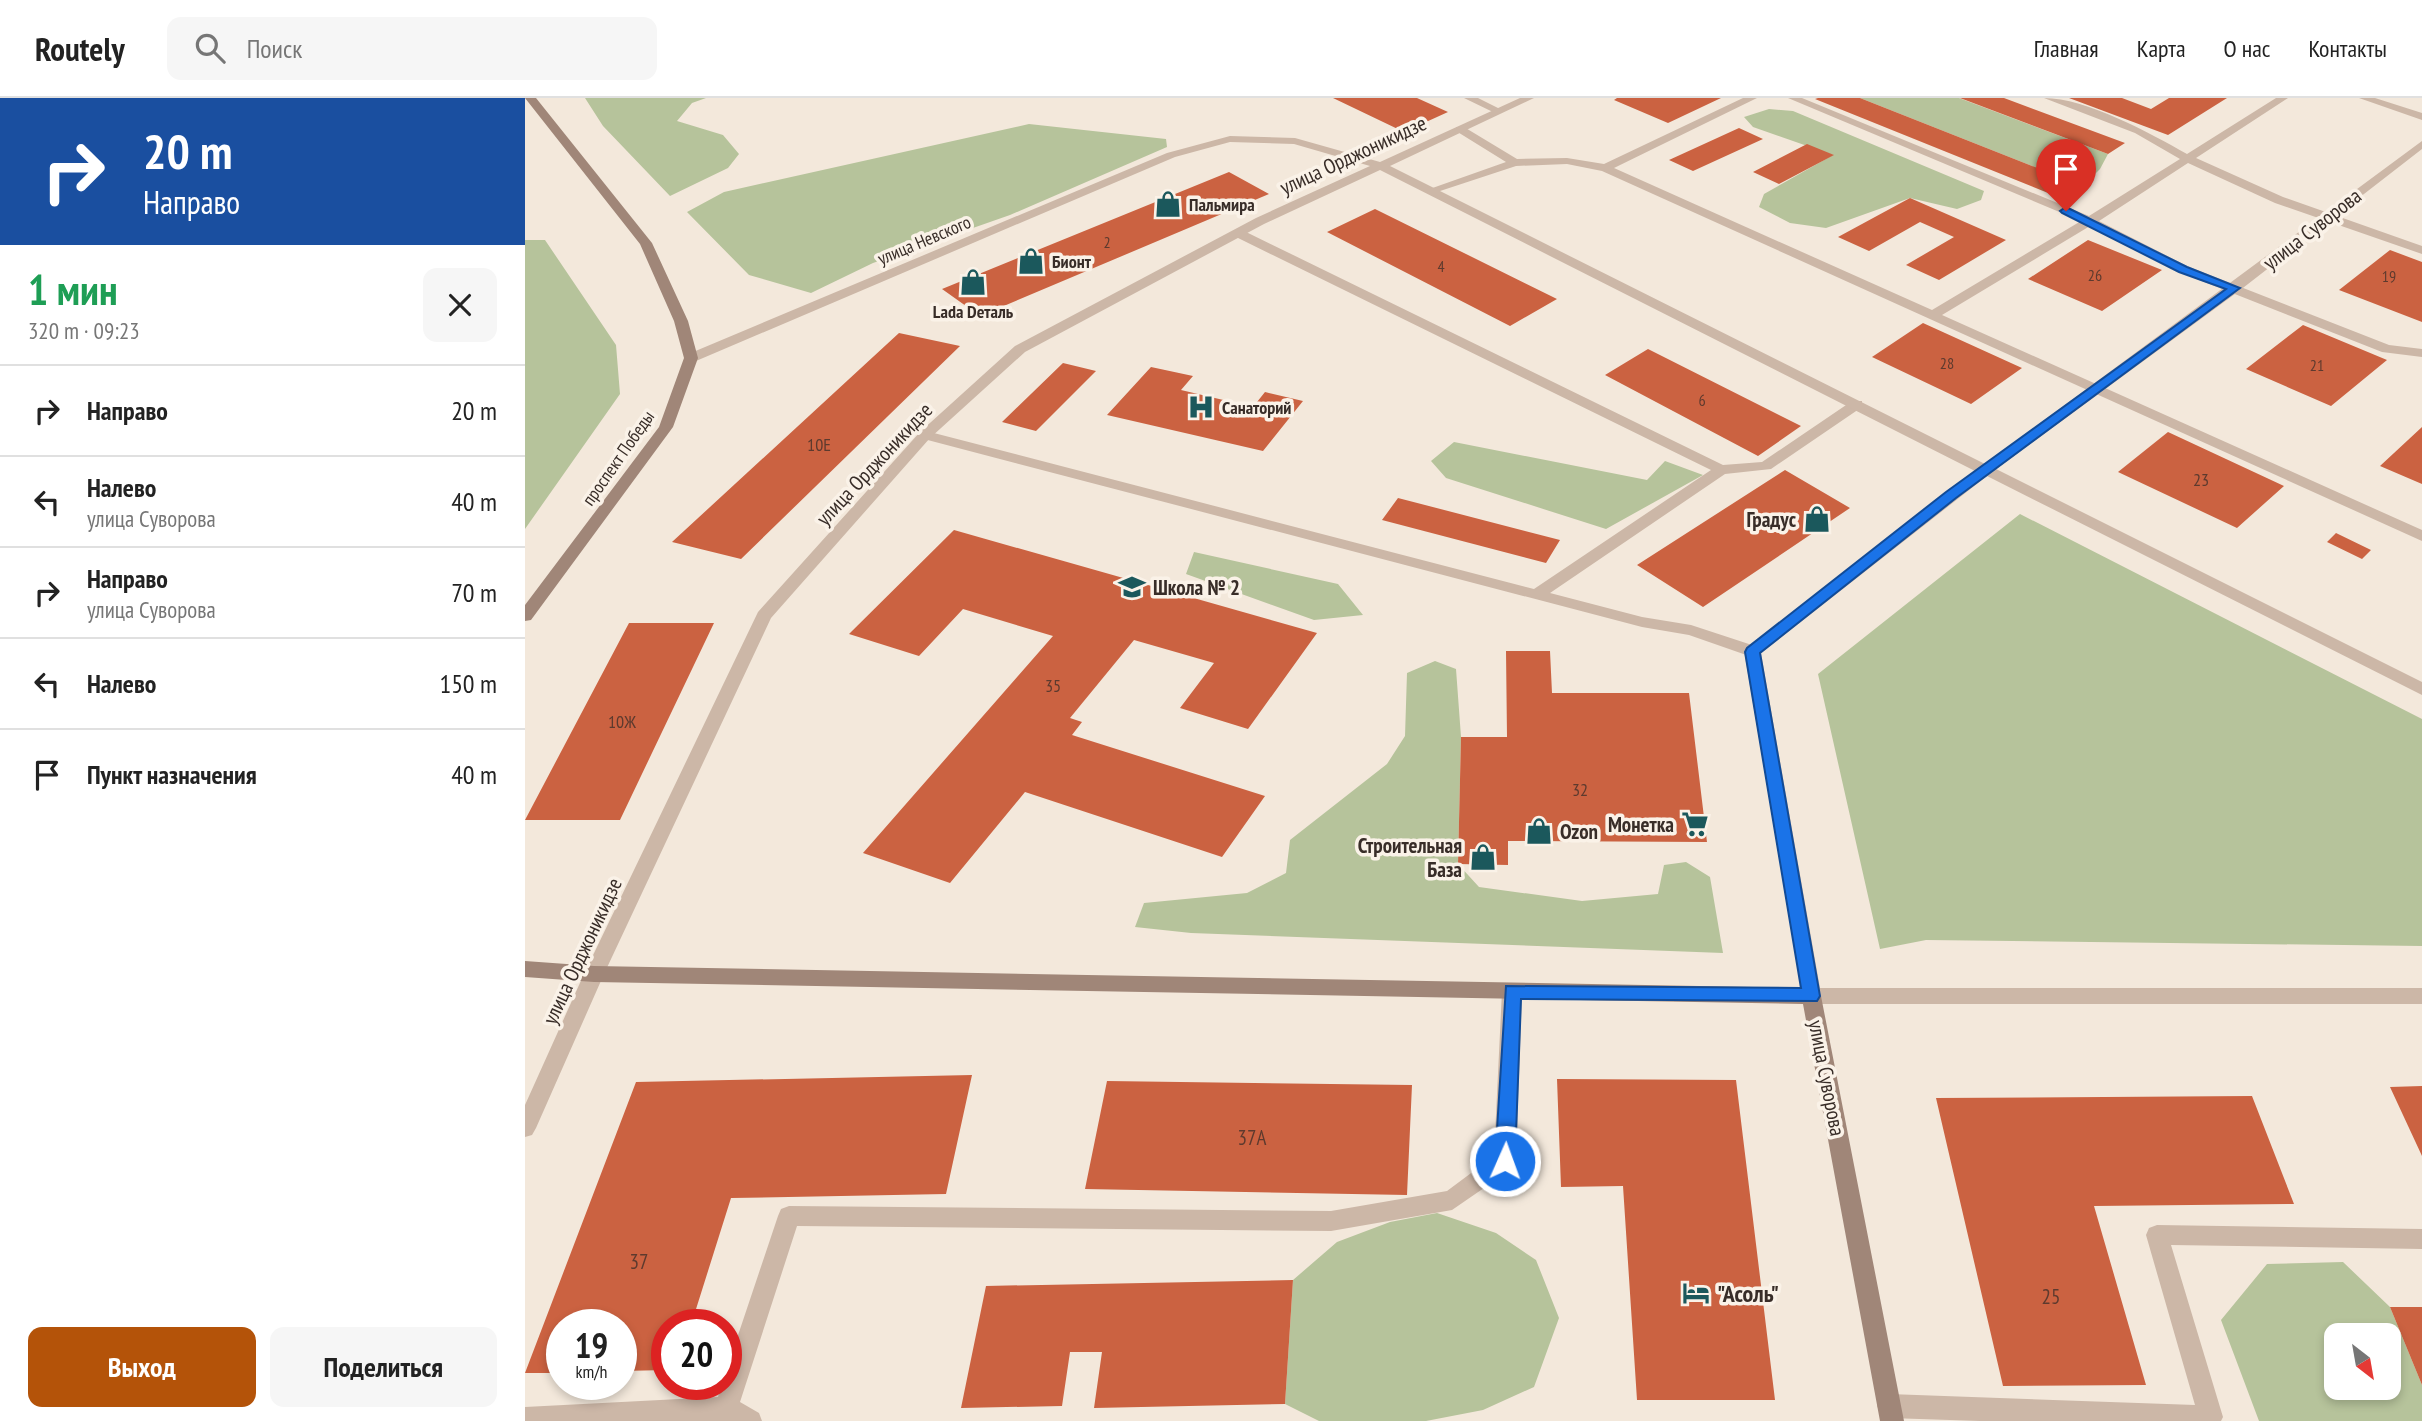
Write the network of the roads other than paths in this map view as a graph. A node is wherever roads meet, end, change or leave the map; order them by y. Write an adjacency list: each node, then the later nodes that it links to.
1 (527, 98): 25 (street)
2 (1469, 98): 9 (street)
3 (1529, 98): 9 (street, улица Орджоникидзе)
4 (1752, 98): 16 (street)
5 (1793, 98): 19 (street)
6 (2049, 98): 13 (street)
7 (2283, 98): 13 (street)
8 (2364, 98): 10 (street)
9 (1499, 111): 11 (street, улица Орджоникидзе)
10 (2422, 117)
11 (1460, 130): 14 (street); 15 (street, улица Орджоникидзе)
12 (2422, 144): 18 (street, улица Суворова)
13 (2188, 159): 18 (street); 19 (street)
14 (1515, 163): 16 (street); 17 (street)
15 (1379, 165): 17 (street, улица Невского); 20 (street, улица Орджоникидзе); 25 (street, улица Невского)
16 (1605, 168): 23 (street)
17 (1430, 191): 27 (street, улица Невского)
18 (2327, 216): 21 (street); 22 (street, улица Суворова)
19 (2091, 221): 22 (street); 23 (street)
20 (1238, 233): 28 (street, улица Орджоникидзе); 30 (street)
21 (2422, 250)
22 (2234, 288): 24 (street); 26 (street, улица Суворова)
23 (1931, 316): 26 (street)
24 (2422, 353)
25 (691, 358): 33 (street, проспект Победы)
26 (2097, 390): 29 (street, улица Суворова); 31 (street)
27 (1857, 404): 29 (street, улица Невского); 30 (street)
28 (925, 435): 32 (street); 37 (street, улица Орджоникидзе)
29 (1986, 468): 34 (street, улица Суворова); 35 (street, улица Невского)
30 (1721, 470): 32 (street)
31 (2422, 536)
32 (1536, 595): 34 (street)
33 (525, 616)
34 (1752, 652): 39 (street, улица Суворова)
35 (2422, 689)
36 (525, 969): 37 (street)
37 (594, 974): 38 (street); 41 (street, улица Орджоникидзе)
38 (1512, 991): 39 (street); 43 (street)
39 (1811, 996): 40 (street); 44 (street, улица Суворова)
40 (2422, 996)
41 (525, 1128)
42 (2422, 1239): 46 (street)
43 (726, 1408): 45 (street); 47 (street)
44 (1890, 1414): 46 (street)
45 (525, 1419)
46 (2212, 1419)
47 (750, 1421)

